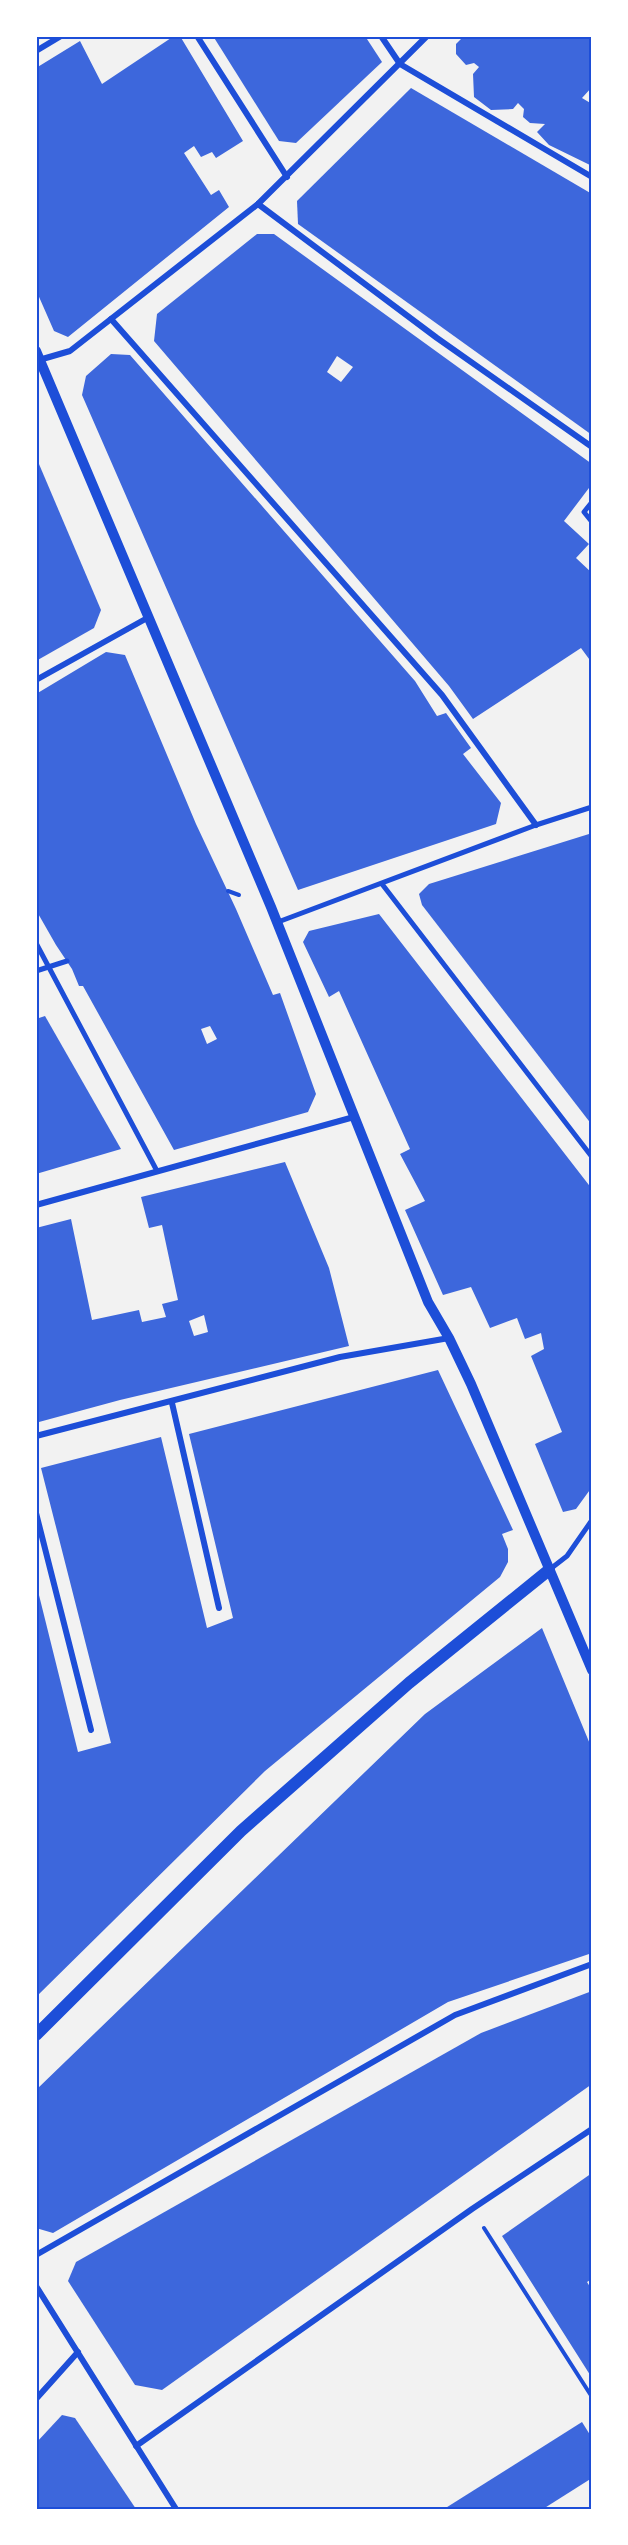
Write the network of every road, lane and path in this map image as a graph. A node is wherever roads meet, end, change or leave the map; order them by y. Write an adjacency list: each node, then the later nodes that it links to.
1 (61, 36): 5 (street)
2 (197, 36): 7 (street)
3 (381, 36): 6 (street)
4 (427, 36): 6 (street)
5 (36, 51)
6 (400, 64): 7 (street); 8 (street)
7 (287, 177): 9 (street)
8 (592, 177)
9 (258, 204): 10 (street); 12 (street)
10 (111, 319): 11 (street); 18 (street)
11 (37, 356): 15 (street)
12 (592, 447)
13 (592, 502): 14 (street)
14 (592, 522)
15 (149, 616): 16 (street); 20 (street)
16 (36, 680)
17 (592, 807): 18 (street)
18 (536, 825): 19 (street)
19 (382, 884): 20 (street); 26 (street)
20 (278, 922): 25 (street)
21 (36, 943): 23 (street)
22 (67, 961): 23 (street)
23 (50, 967): 24 (street); 27 (street)
24 (36, 971)
25 (354, 1117): 27 (street); 29 (street)
26 (592, 1157)
27 (157, 1171): 28 (street)
28 (36, 1205)
29 (449, 1338): 30 (street); 34 (street)
30 (172, 1402): 31 (street); 35 (street)
31 (36, 1436)
32 (36, 1513): 37 (street)
33 (592, 1520): 34 (street)
34 (549, 1570): 36 (street); 39 (main road)
35 (219, 1608)
36 (592, 1670)
37 (91, 1730)
38 (592, 1964): 42 (street)
39 (36, 2035)
40 (592, 2129): 41 (street)
41 (472, 2210): 45 (path); 47 (street)
42 (36, 2255)
43 (36, 2286): 44 (street)
44 (78, 2352): 46 (street); 47 (street)
45 (592, 2397)
46 (36, 2399)
47 (136, 2446): 48 (street)
48 (176, 2509)

